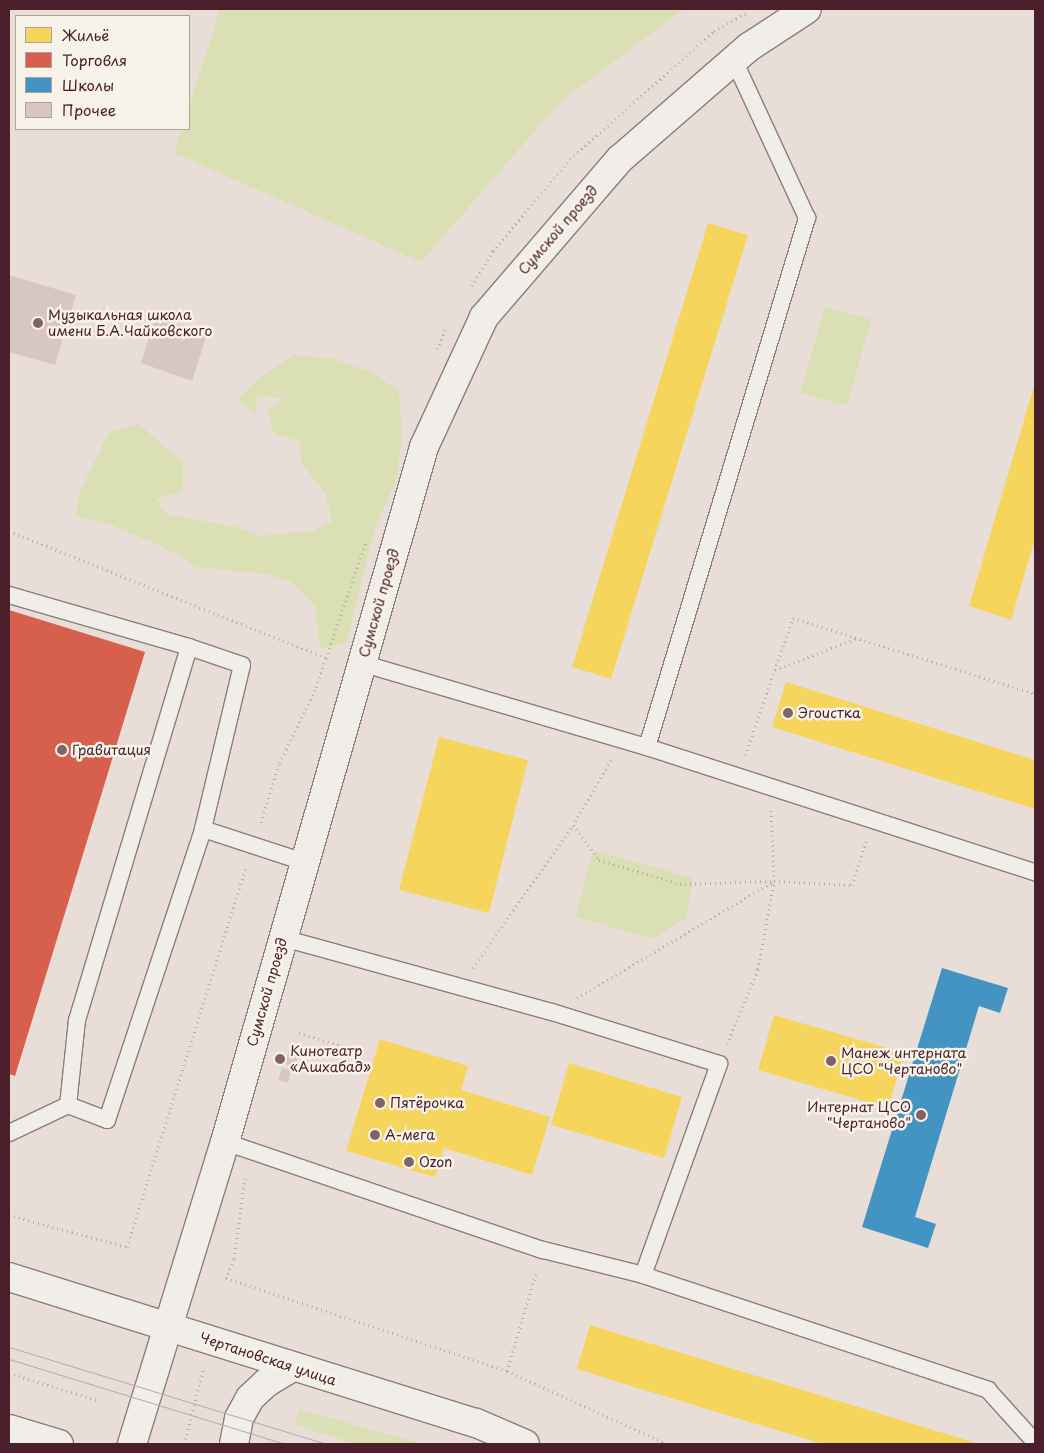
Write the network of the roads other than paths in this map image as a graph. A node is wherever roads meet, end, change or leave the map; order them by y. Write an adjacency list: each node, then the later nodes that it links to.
1 (807, 9): 2 (street, Сумской проезд)
2 (734, 60): 5 (street, Сумской проезд); 6 (lane)
3 (9, 595): 4 (lane)
4 (189, 647): 7 (lane); 11 (lane)
5 (362, 662): 6 (lane); 8 (street, Сумской проезд)
6 (647, 747): 9 (lane)
7 (203, 829): 8 (lane); 11 (lane)
8 (304, 862): 10 (street, Сумской проезд)
9 (1035, 872)
10 (283, 938): 13 (street, Сумской проезд); 14 (lane)
11 (68, 1105): 12 (lane)
12 (9, 1133)
13 (237, 1147): 14 (lane); 16 (street, Сумской проезд)
14 (643, 1275): 19 (lane)
15 (9, 1278): 16 (street, Чертановская улица)
16 (168, 1328): 17 (street, Чертановская улица); 21 (street, Сумской проезд)
17 (291, 1368): 22 (street); 23 (street, Чертановская улица)
18 (9, 1429): 20 (street)
19 (1035, 1442)
20 (58, 1444)
21 (132, 1444)
22 (234, 1444)
23 (525, 1444)

